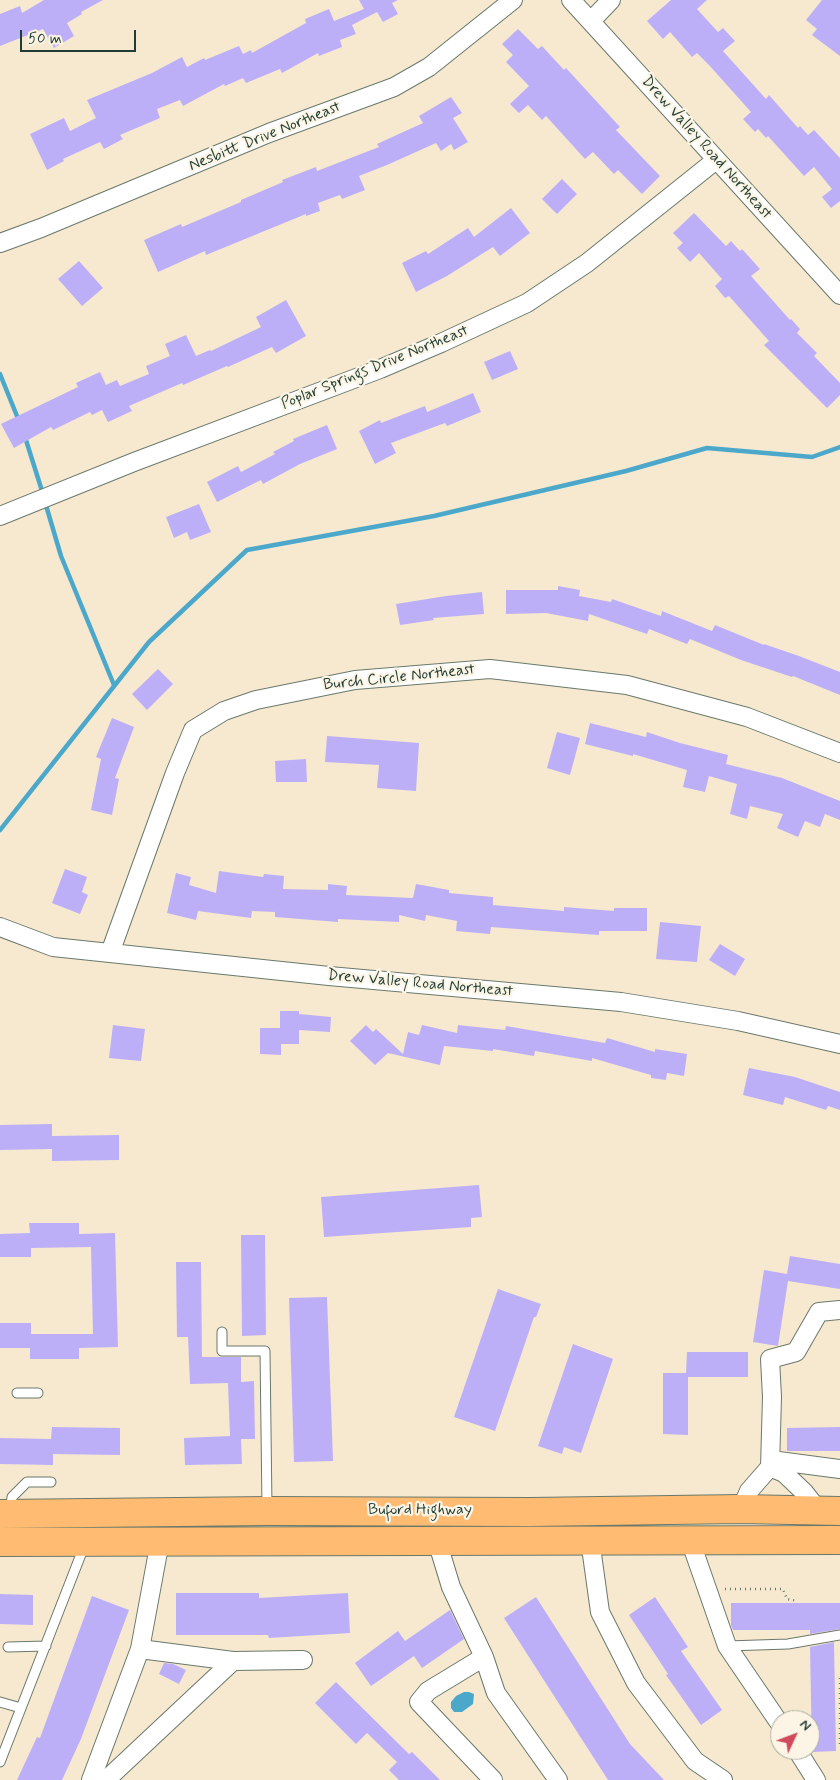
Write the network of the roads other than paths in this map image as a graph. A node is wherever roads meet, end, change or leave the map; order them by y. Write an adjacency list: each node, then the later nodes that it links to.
1 (513, 0): 6 (street, Nesbitt Drive Northeast)
2 (571, 0): 4 (street, Drew Valley Road Northeast)
3 (611, 0): 4 (street)
4 (591, 21): 5 (street, Drew Valley Road Northeast)
5 (716, 160): 7 (street, Drew Valley Road Northeast); 8 (street, Poplar Springs Drive Northeast)
6 (0, 243)
7 (840, 295)
8 (0, 516)
9 (840, 753): 11 (street, Burch Circle Northeast)
10 (0, 927): 11 (street, Drew Valley Road Northeast)
11 (110, 953): 12 (street, Drew Valley Road Northeast)
12 (840, 1044)
13 (840, 1310): 17 (street)
14 (222, 1332): 22 (lane)
15 (17, 1393): 16 (lane)
16 (38, 1393)
17 (770, 1464): 18 (street); 20 (street); 21 (street)
18 (840, 1470)
19 (51, 1482): 23 (lane)
20 (741, 1509): 21 (main road, Buford Highway); 22 (main road, Buford Highway)
21 (829, 1510)
22 (267, 1511): 23 (main road, Buford Highway)
23 (5, 1514)
24 (590, 1540): 25 (main road, Buford Highway); 27 (main road, Buford Highway); 48 (street)
25 (690, 1540): 26 (main road, Buford Highway); 33 (street)
26 (840, 1540)
27 (437, 1541): 30 (main road, Buford Highway); 36 (street)
28 (0, 1542): 29 (main road, Buford Highway)
29 (86, 1542): 30 (main road, Buford Highway); 32 (lane)
30 (160, 1542): 35 (street)
31 (840, 1635): 33 (lane)
32 (46, 1646): 34 (lane); 40 (lane)
33 (727, 1646): 41 (street)
34 (8, 1647)
35 (140, 1649): 38 (street); 44 (street)
36 (484, 1657): 46 (street); 47 (street)
37 (303, 1660): 38 (street)
38 (233, 1661): 45 (street)
39 (0, 1702): 40 (lane)
40 (21, 1708): 43 (lane)
41 (770, 1710)
42 (803, 1760): 49 (street)
43 (0, 1762)
44 (91, 1780)
45 (106, 1780)
46 (493, 1780)
47 (558, 1780)
48 (723, 1780)
49 (816, 1780)

